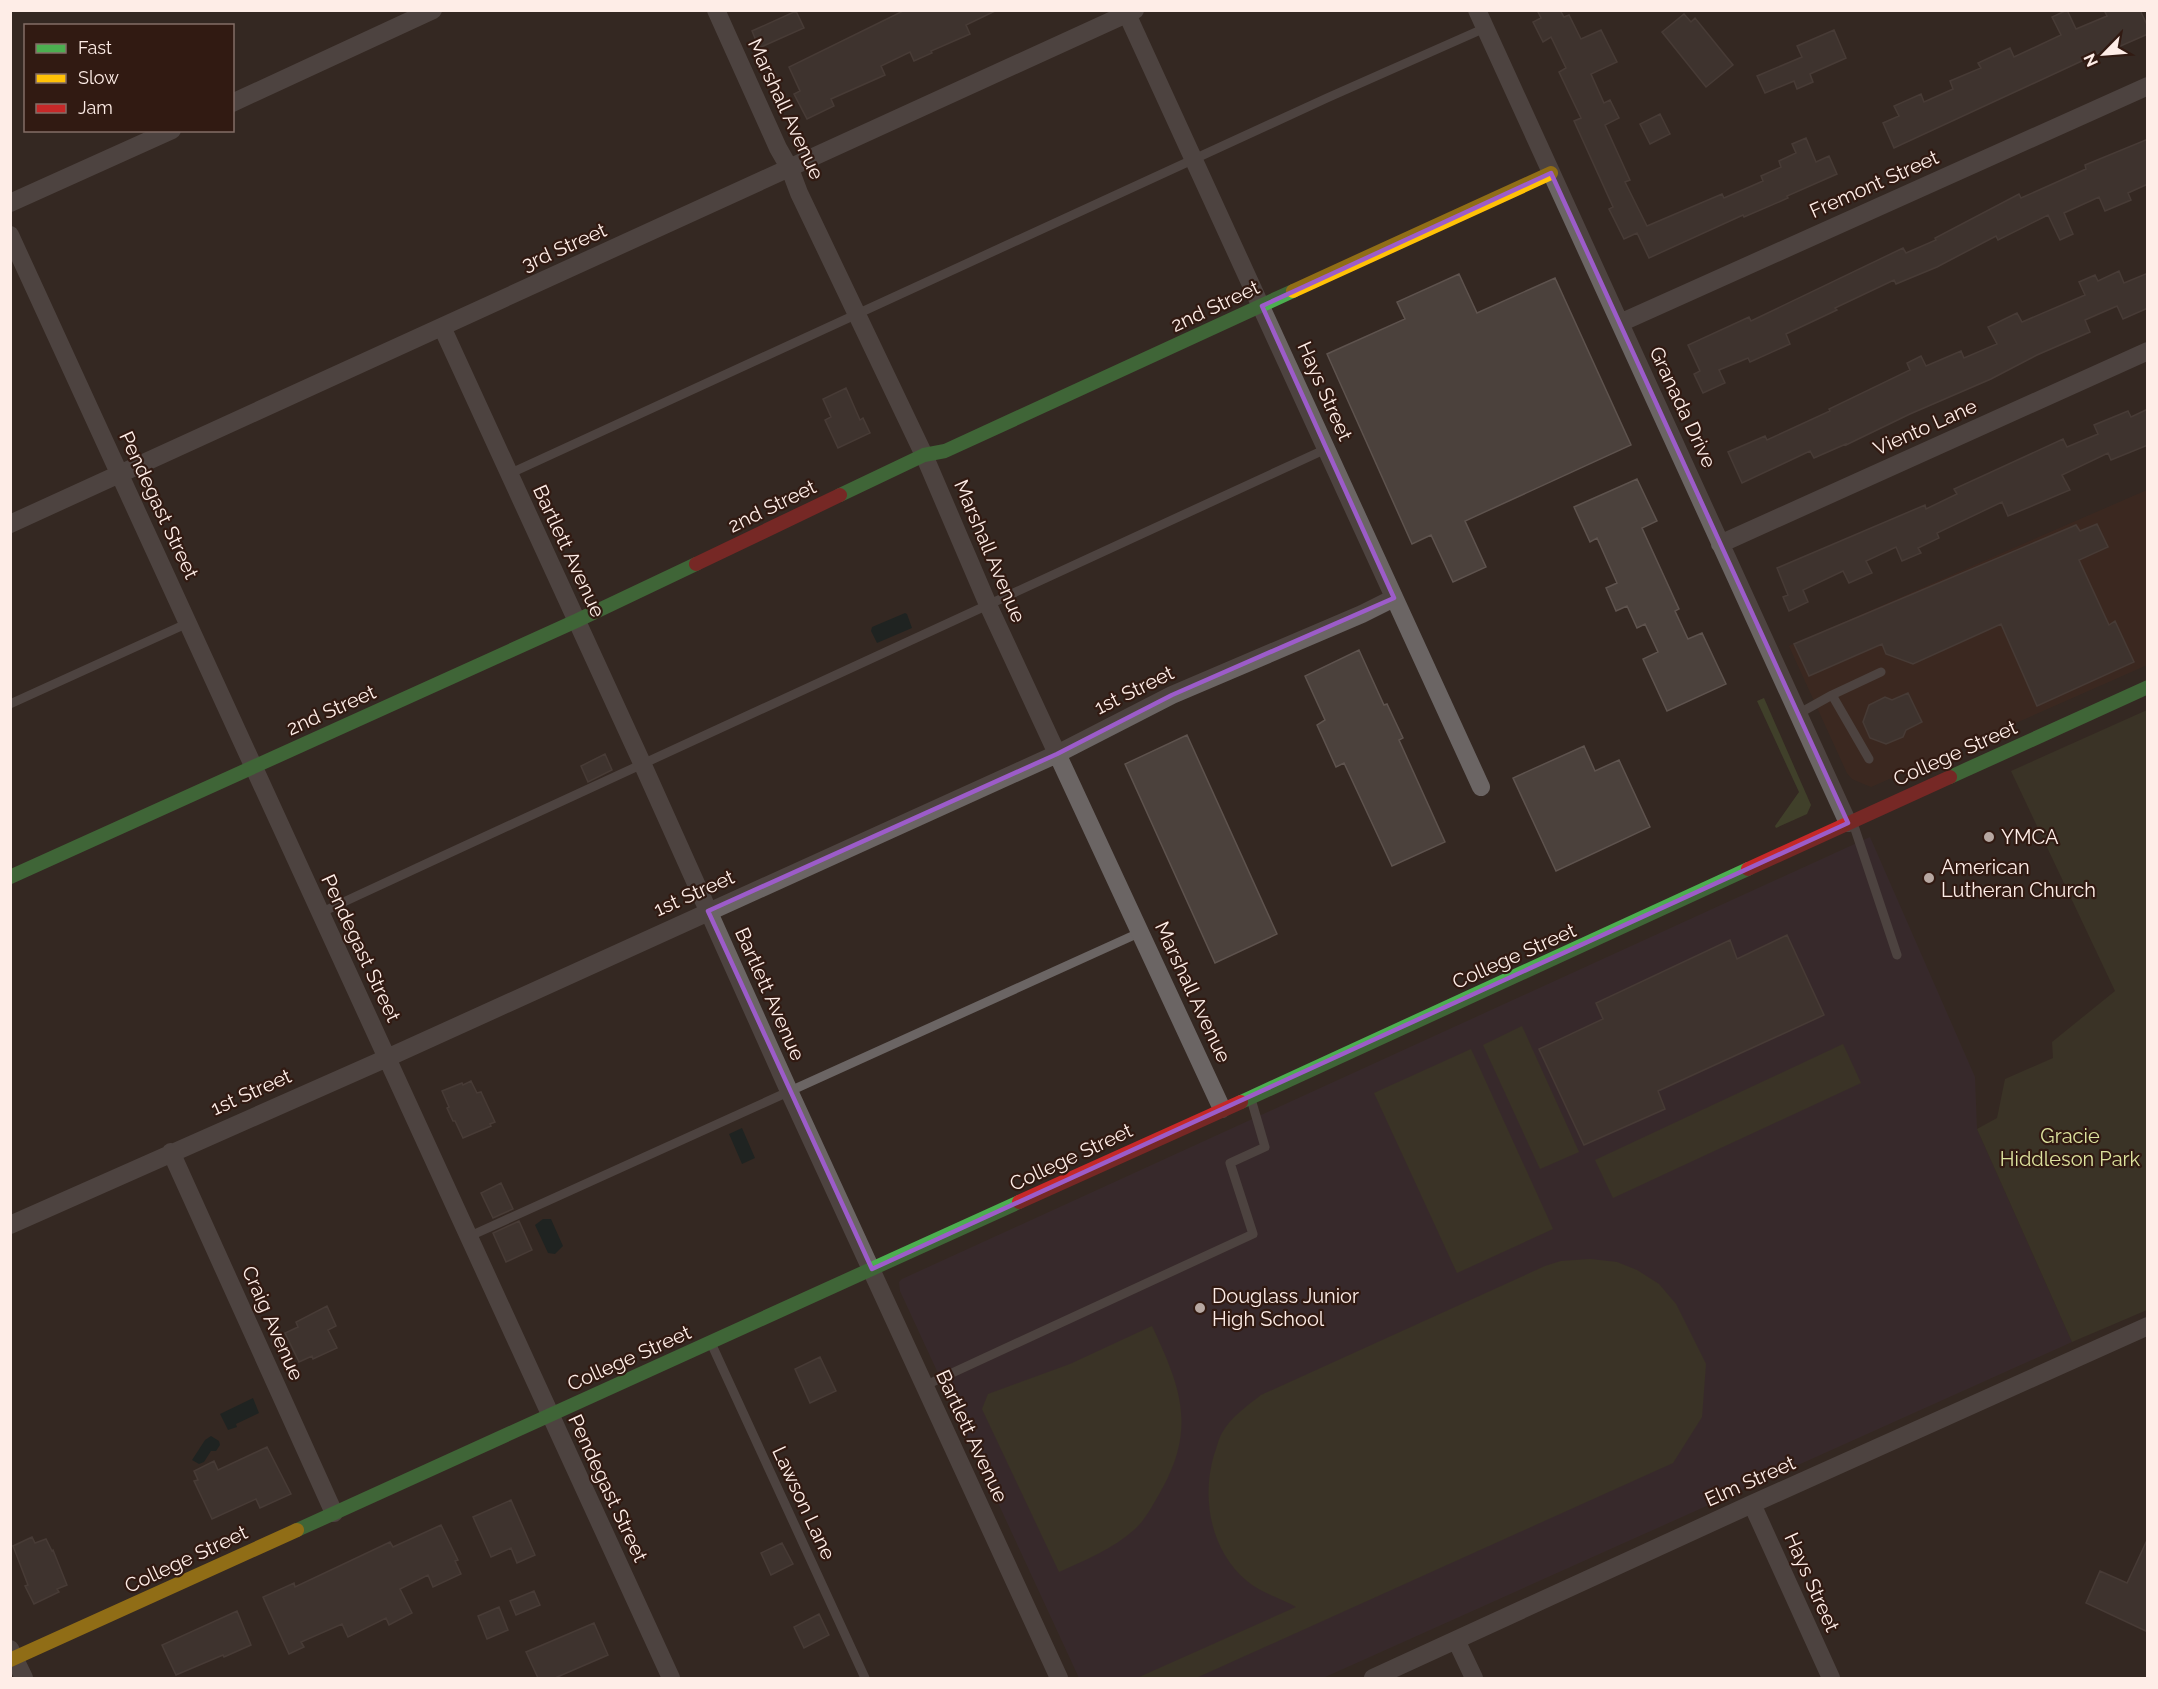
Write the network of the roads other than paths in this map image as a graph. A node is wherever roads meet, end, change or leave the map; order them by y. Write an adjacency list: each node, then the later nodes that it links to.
1 (433, 10): 7 (street)
2 (716, 10): 10 (street, Marshall Avenue)
3 (1477, 10): 5 (street, Granada Drive)
4 (1131, 12): 9 (street, Hays Street); 10 (street, 3rd Street)
5 (1485, 28): 9 (lane); 11 (street, Granada Drive)
6 (2148, 86): 16 (street, Fremont Street)
7 (234, 102)
8 (168, 132): 12 (street)
9 (1194, 159): 14 (street, Hays Street); 15 (lane)
10 (790, 169): 15 (street, Marshall Avenue); 17 (street, 3rd Street)
11 (1551, 173): 14 (street, 2nd Street); 16 (street, Granada Drive)
12 (10, 204)
13 (10, 235): 21 (street, Pendegast Street)
14 (1262, 306): 19 (street, Hays Street); 20 (street, 2nd Street)
15 (858, 313): 20 (street, Marshall Avenue); 22 (lane)
16 (1620, 323): 24 (street, Granada Drive)
17 (442, 327): 21 (street, 3rd Street); 22 (street, Bartlett Avenue)
18 (2148, 351): 24 (street, Viento Lane)
19 (1326, 449): 25 (street, Hays Street); 26 (lane)
20 (924, 455): 26 (street, Marshall Avenue); 27 (street, 2nd Street)
21 (120, 474): 23 (street, 3rd Street); 28 (street, Pendegast Street)
22 (509, 474): 27 (street, Bartlett Avenue)
23 (10, 524)
24 (1720, 544): 33 (street, Granada Drive)
25 (1394, 598): 34 (street, 1st Street); 38 (street, Hays Street)
26 (989, 607): 34 (street, Marshall Avenue); 36 (lane)
27 (576, 621): 36 (street, Bartlett Avenue); 37 (street, 2nd Street)
28 (188, 623): 32 (lane); 37 (street, Pendegast Street)
29 (1881, 672): 31 (lane)
30 (2148, 687): 39 (street, College Street)
31 (1832, 694): 33 (lane); 35 (lane)
32 (10, 704)
33 (1798, 714): 39 (street, Granada Drive)
34 (1057, 754): 41 (street, 1st Street); 43 (street, Marshall Avenue)
35 (1869, 759)
36 (642, 763): 41 (street, Bartlett Avenue); 42 (lane)
37 (254, 766): 40 (street, 2nd Street); 42 (street, Pendegast Street)
38 (1481, 787)
39 (1850, 822): 44 (lane); 47 (street, College Street)
40 (10, 877)
41 (708, 911): 45 (street, 1st Street); 46 (street, Bartlett Avenue)
42 (320, 913): 45 (street, Pendegast Street)
43 (1141, 932): 46 (lane); 48 (street, Marshall Avenue)
44 (1897, 955)
45 (387, 1058): 49 (street, 1st Street); 51 (street, Pendegast Street)
46 (789, 1091): 51 (lane); 52 (street, Bartlett Avenue)
47 (1250, 1097): 48 (street, College Street); 55 (lane)
48 (1222, 1109): 52 (street, College Street)
49 (171, 1152): 50 (street, 1st Street); 58 (street, Craig Avenue)
50 (10, 1225)
51 (468, 1237): 56 (street, Pendegast Street)
52 (872, 1269): 54 (street, College Street); 55 (street, Bartlett Avenue)
53 (2148, 1326): 57 (street, Elm Street)
54 (711, 1343): 56 (street, College Street); 63 (lane, Lawson Lane)
55 (924, 1386): 64 (street, Bartlett Avenue)
56 (549, 1414): 58 (street, College Street); 62 (street, Pendegast Street)
57 (1752, 1504): 59 (street, Elm Street); 67 (street, Hays Street)
58 (334, 1513): 60 (street, College Street)
59 (1456, 1640): 65 (street, Elm Street); 66 (street)
60 (12, 1655): 61 (street)
61 (24, 1678)
62 (671, 1678)
63 (865, 1678)
64 (1059, 1678)
65 (1373, 1678)
66 (1474, 1678)
67 (1831, 1678)

